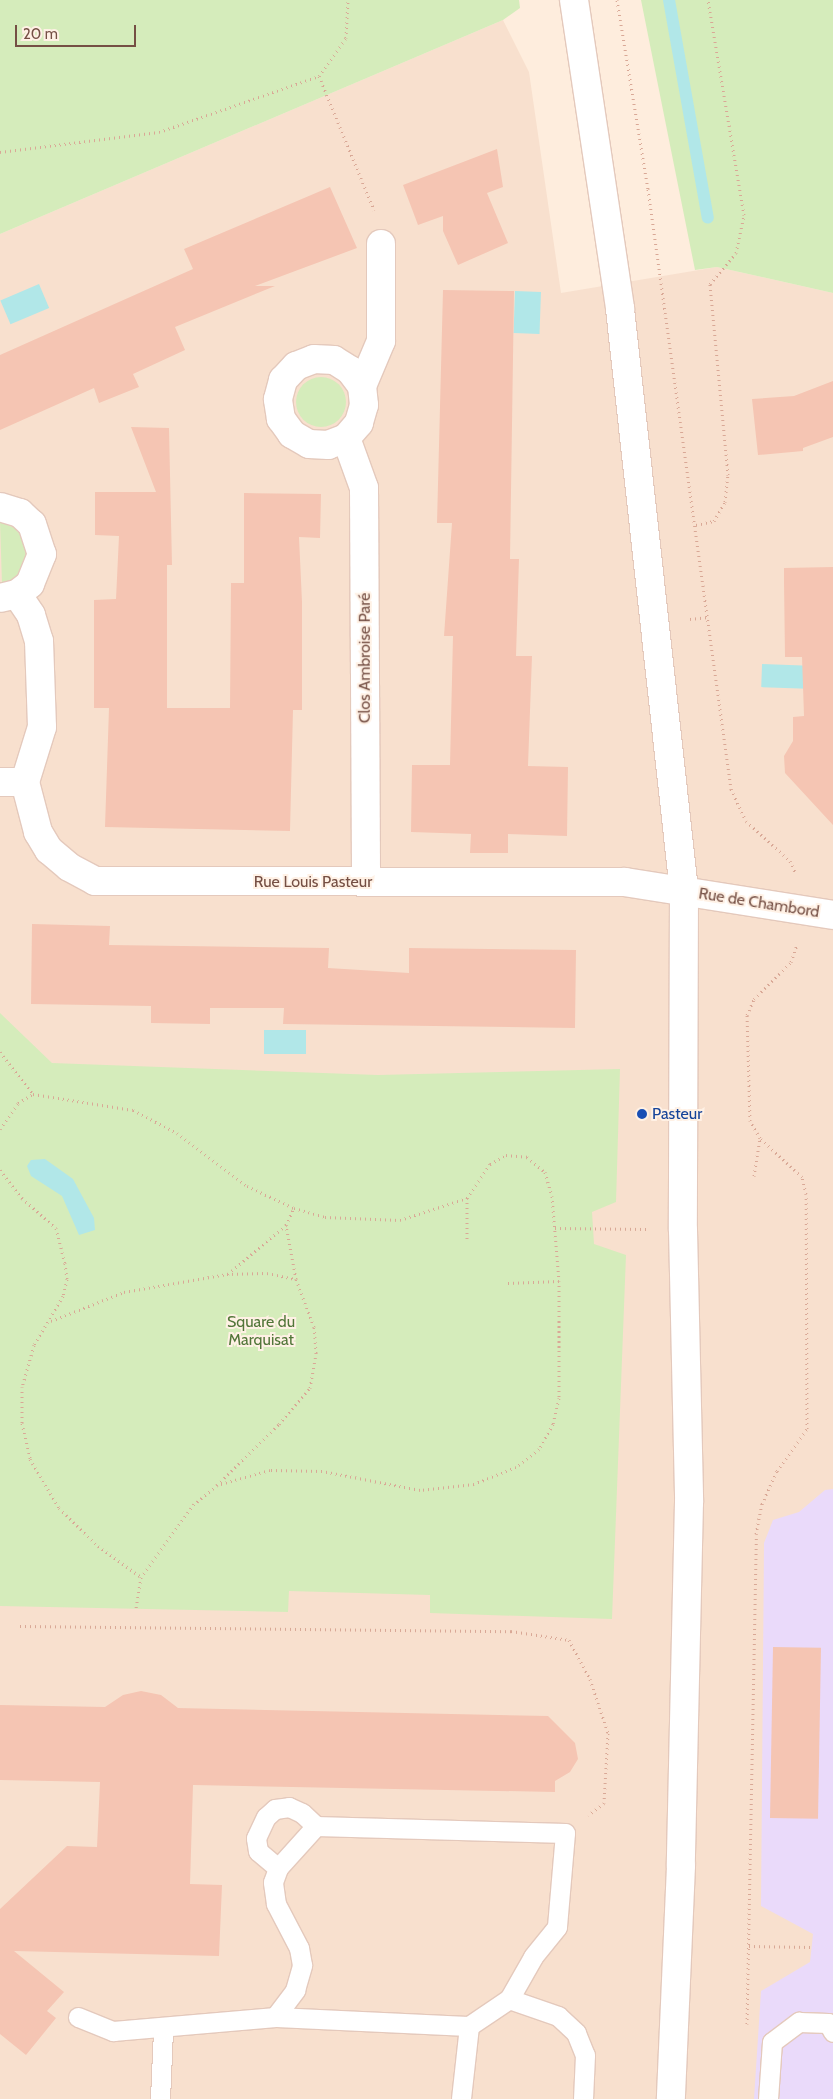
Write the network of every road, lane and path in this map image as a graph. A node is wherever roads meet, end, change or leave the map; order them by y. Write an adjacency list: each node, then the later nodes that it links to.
1 (348, 0): 5 (path)
2 (574, 0): 15 (main road)
3 (617, 0): 11 (path)
4 (708, 0): 11 (path)
5 (319, 76): 6 (path); 7 (path)
6 (0, 152)
7 (381, 244): 8 (main road)
8 (362, 386): 9 (main road); 9 (main road)
9 (346, 438): 14 (main road, Clos Ambroise Paré)
10 (0, 507): 12 (main road)
11 (696, 525): 16 (path)
12 (9, 596): 13 (main road)
13 (13, 782): 14 (main road, Rue Louis Pasteur)
14 (366, 882): 15 (main road, Rue Louis Pasteur)
15 (684, 891): 16 (main road, Rue de Chambord); 28 (main road)
16 (796, 911): 17 (main road, Rue de Chambord); 21 (path)
17 (833, 915)
18 (0, 1052): 19 (path)
19 (33, 1094): 20 (path); 25 (path)
20 (0, 1129)
21 (760, 1138): 23 (path); 42 (path)
22 (0, 1170): 34 (path)
23 (754, 1176)
24 (467, 1198): 25 (path); 27 (path); 29 (path)
25 (294, 1208): 26 (path)
26 (286, 1225): 30 (path); 31 (path)
27 (555, 1228): 28 (path); 32 (path)
28 (683, 1230): 54 (main road)
29 (467, 1240)
30 (227, 1274): 31 (path); 34 (path)
31 (296, 1279): 35 (path)
32 (560, 1281): 33 (path); 35 (path)
33 (508, 1283)
34 (51, 1321): 36 (path)
35 (217, 1485): 36 (path)
36 (141, 1577): 37 (path)
37 (136, 1609)
38 (20, 1626): 40 (path)
39 (316, 1826): 40 (lane); 41 (lane); 41 (lane)
40 (565, 1833): 44 (lane)
41 (278, 1868): 46 (lane)
42 (749, 1946): 43 (path); 50 (path)
43 (812, 1947)
44 (508, 1999): 47 (lane); 53 (lane)
45 (78, 2017): 48 (lane)
46 (275, 2017): 47 (lane); 48 (lane)
47 (469, 2026): 52 (lane)
48 (163, 2029): 51 (lane)
49 (833, 2032): 55 (lane)
50 (747, 2033)
51 (160, 2099)
52 (461, 2099)
53 (583, 2099)
54 (671, 2099)
55 (768, 2099)

